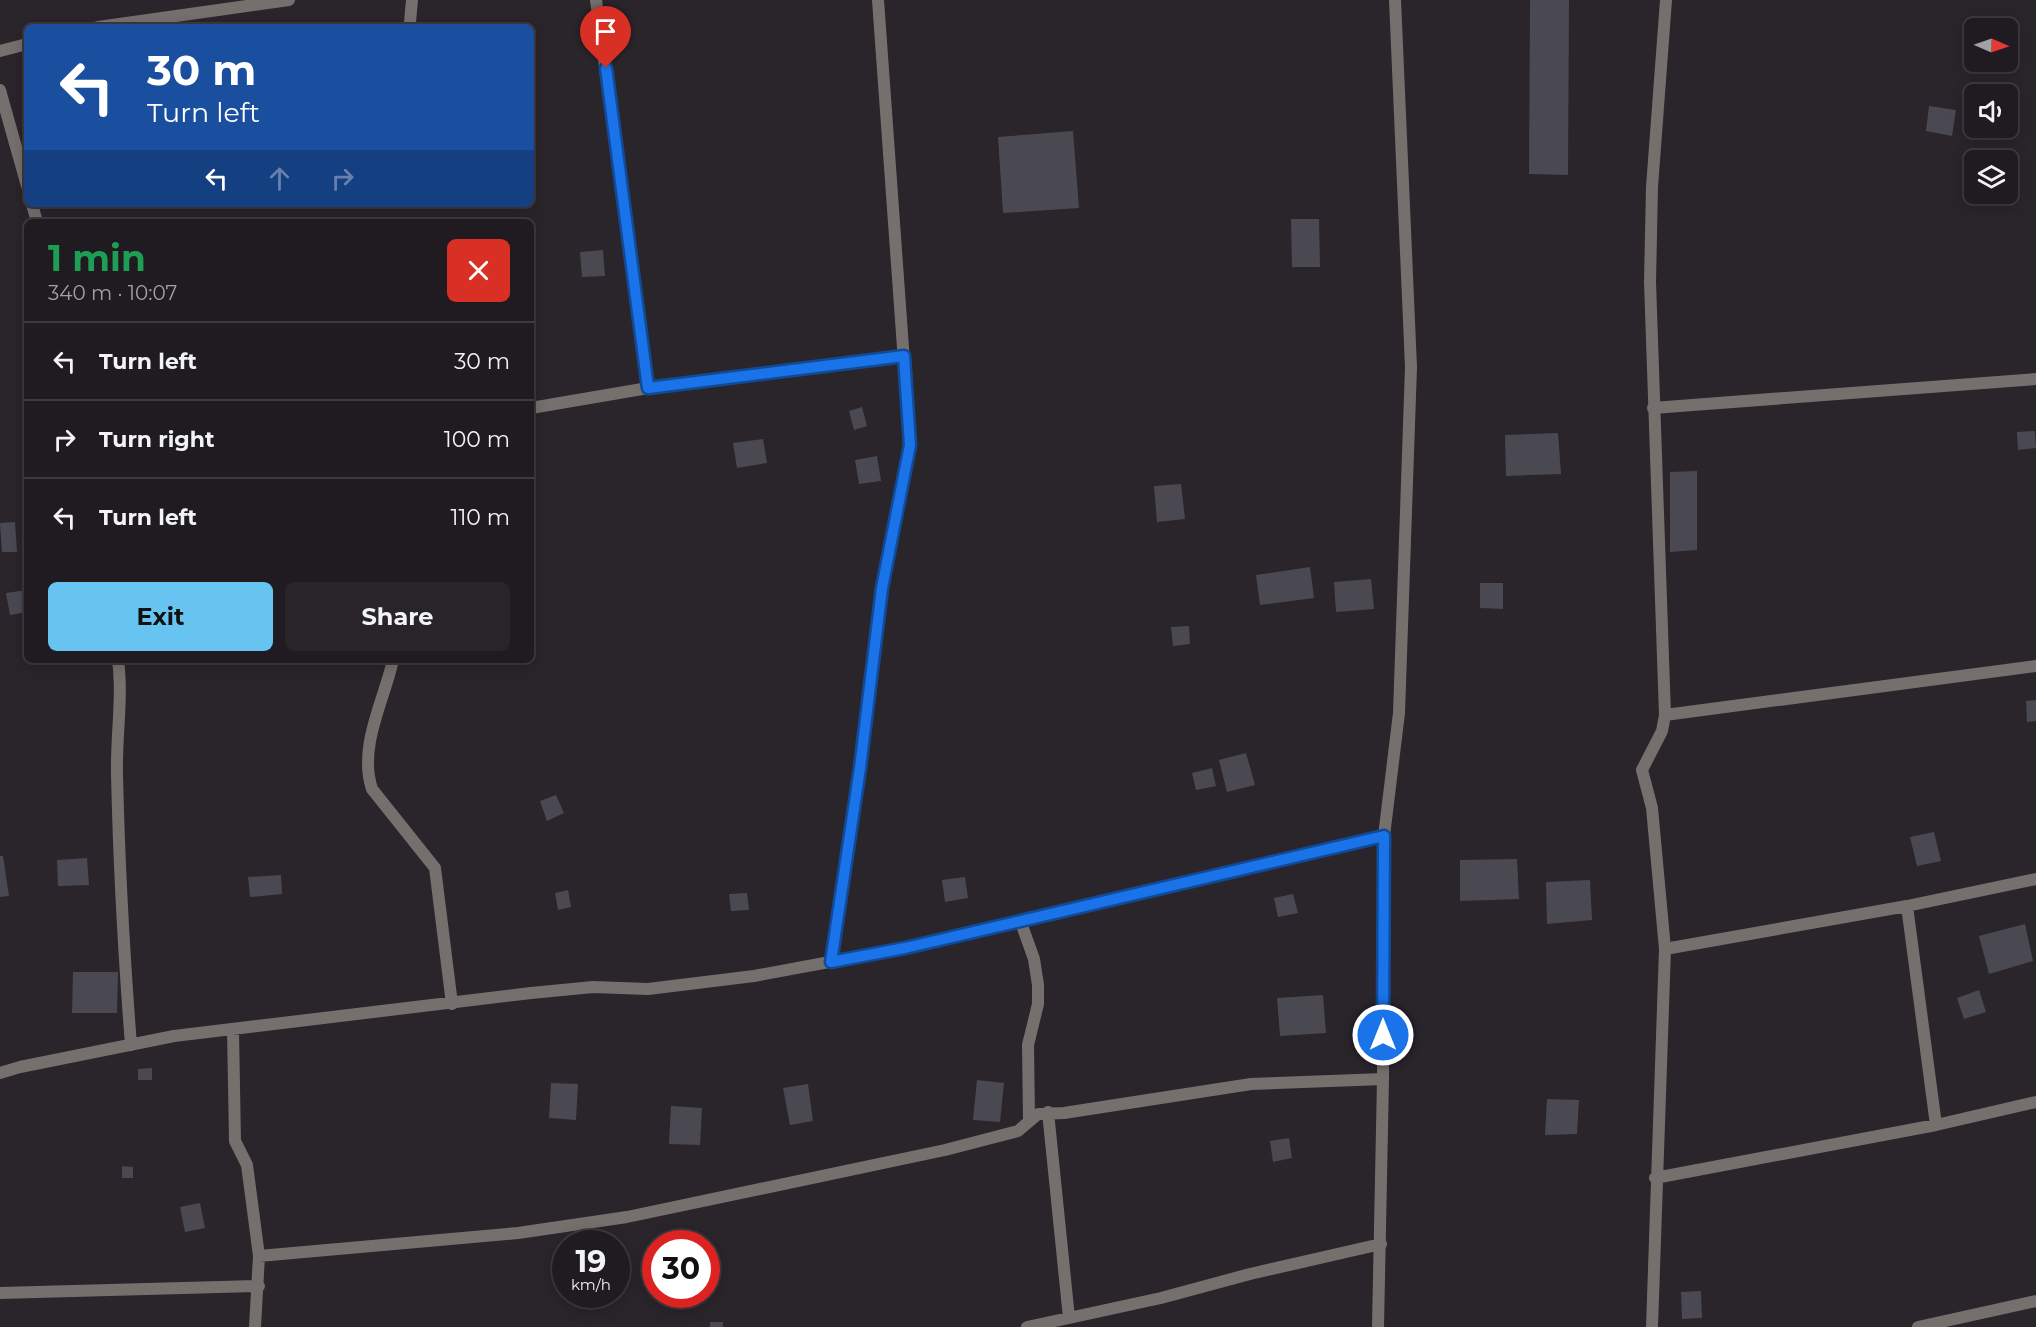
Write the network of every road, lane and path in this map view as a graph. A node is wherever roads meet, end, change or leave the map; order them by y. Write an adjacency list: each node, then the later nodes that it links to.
1 (288, 0): 8 (street)
2 (412, 0): 7 (street)
3 (596, 0): 15 (street)
4 (878, 0): 13 (street)
5 (1395, 0): 22 (street)
6 (1666, 0): 17 (street)
7 (410, 22)
8 (119, 24)
9 (24, 45): 10 (street)
10 (0, 51)
11 (0, 90): 12 (street)
12 (24, 175)
13 (904, 356): 15 (street); 27 (street)
14 (2036, 379): 17 (street)
15 (648, 388): 16 (street)
16 (534, 407)
17 (1653, 408): 21 (street)
18 (118, 663): 30 (street)
19 (392, 663): 28 (street)
20 (2036, 666): 21 (street)
21 (1665, 715): 26 (street)
22 (1384, 836): 25 (street); 32 (street)
23 (2036, 879): 24 (street)
24 (1907, 906): 26 (street); 36 (street)
25 (1020, 920): 27 (street); 35 (street)
26 (1665, 949): 37 (street)
27 (831, 962): 28 (street)
28 (452, 1004): 29 (street)
29 (233, 1030): 30 (street); 39 (street)
30 (131, 1045): 31 (street)
31 (0, 1073)
32 (1383, 1079): 34 (street); 38 (street)
33 (2036, 1102): 36 (street)
34 (1048, 1112): 35 (street); 43 (street)
35 (1029, 1120): 39 (street)
36 (1936, 1125): 37 (street)
37 (1655, 1178): 47 (street)
38 (1381, 1244): 43 (street); 46 (street)
39 (259, 1256): 40 (street)
40 (259, 1286): 41 (street); 44 (street)
41 (0, 1293)
42 (2036, 1301): 48 (street)
43 (1069, 1318): 45 (street)
44 (255, 1327)
45 (1027, 1327)
46 (1378, 1327)
47 (1652, 1327)
48 (1918, 1327)

